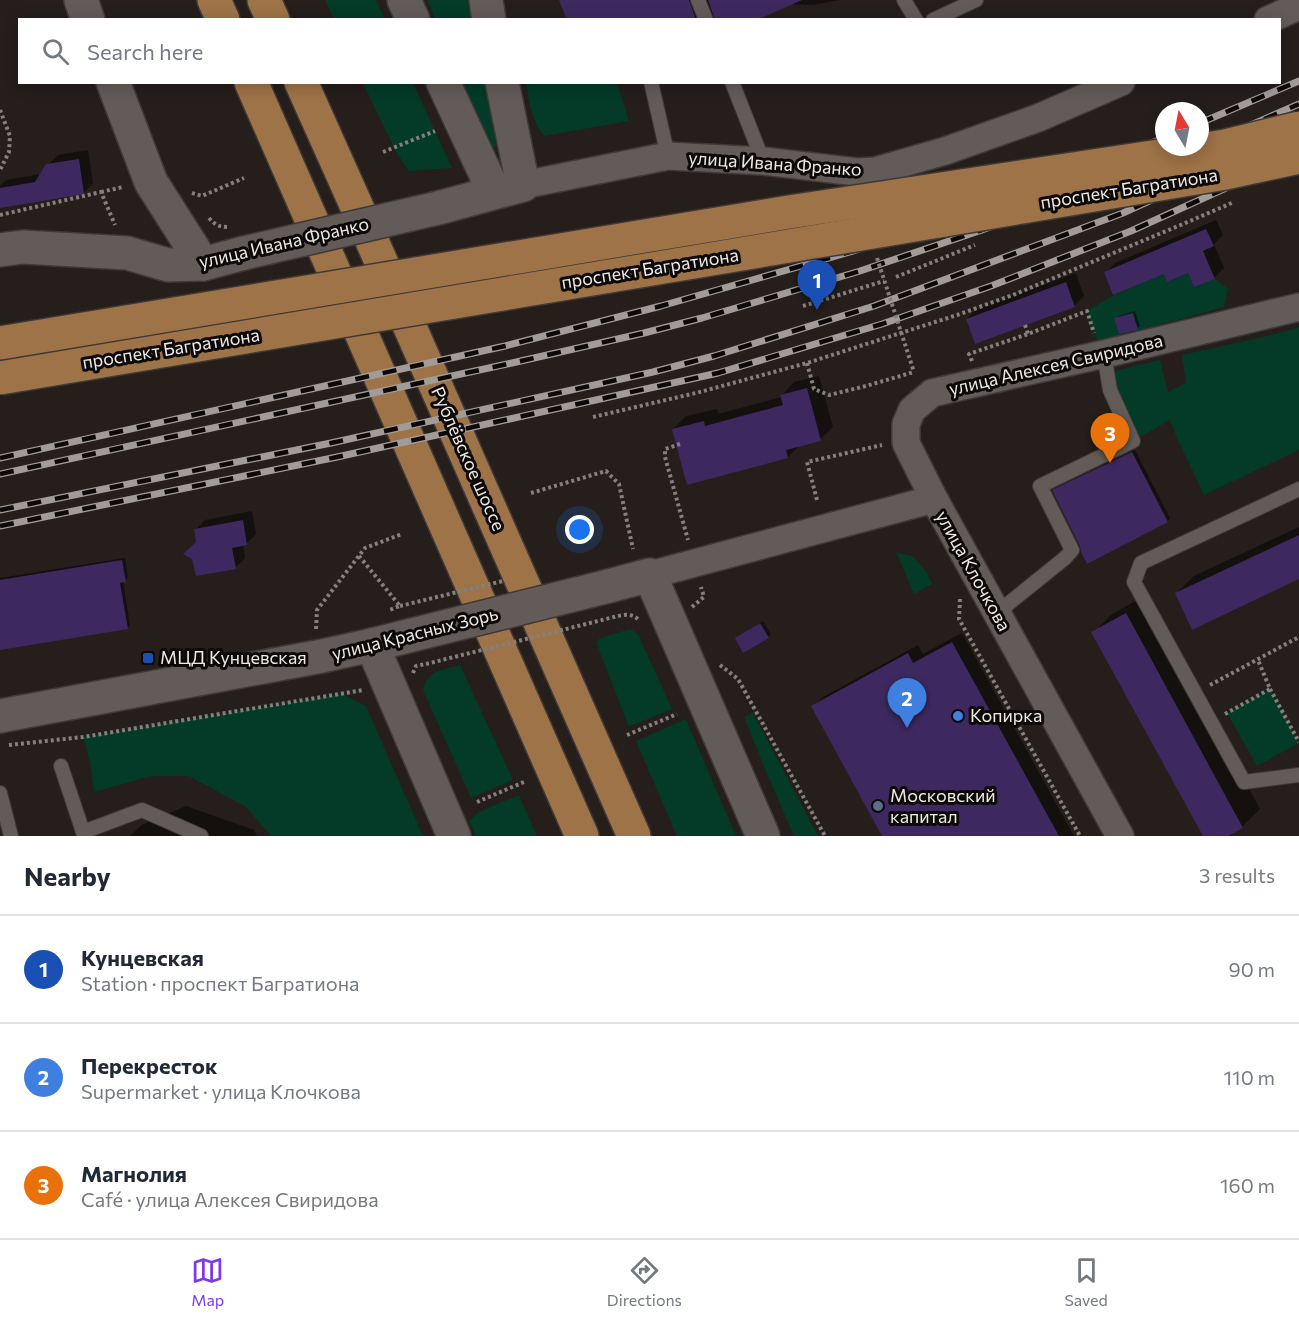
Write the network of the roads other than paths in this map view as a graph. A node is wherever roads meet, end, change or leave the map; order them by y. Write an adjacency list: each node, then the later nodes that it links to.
1 (81, 0): 10 (street)
2 (214, 0): 11 (main road)
3 (264, 0): 12 (main road)
4 (404, 0): 13 (street)
5 (486, 0): 14 (street)
6 (698, 0): 15 (lane)
7 (904, 0): 16 (lane)
8 (976, 0): 17 (lane)
9 (1299, 6): 18 (street)
10 (87, 18)
11 (222, 18)
12 (272, 18)
13 (412, 18)
14 (489, 18)
15 (705, 18)
16 (915, 18)
17 (937, 18)
18 (1272, 18)
19 (114, 84): 33 (street)
20 (252, 84): 51 (main road)
21 (302, 84): 52 (main road, Рублёвское шоссе)
22 (444, 84): 31 (street)
23 (502, 84): 31 (street)
24 (651, 84): 28 (lane)
25 (734, 84): 30 (lane)
26 (1116, 84): 30 (street, улица Ивана Франко)
27 (1299, 128): 35 (main road, проспект Багратиона, bridge)
28 (668, 156): 30 (street, улица Ивана Франко); 31 (street, улица Ивана Франко)
29 (1299, 156): 37 (main road, проспект Багратиона, bridge)
30 (763, 161)
31 (509, 189): 33 (street, улица Ивана Франко, bridge)
32 (0, 250): 33 (street, улица Ивана Франко)
33 (202, 264)
34 (1299, 307): 36 (street, улица Алексея Свиридова)
35 (0, 343)
36 (1101, 349): 39 (street, улица Алексея Свиридова); 41 (lane)
37 (0, 378)
38 (1299, 489): 45 (lane)
39 (934, 499): 40 (street, улица Клочкова); 41 (street, улица Клочкова)
40 (641, 562): 42 (street, улица Красных Зорь, bridge); 53 (street)
41 (998, 616): 54 (street, улица Клочкова)
42 (372, 645): 43 (street, улица Красных Зорь); 50 (street)
43 (0, 716)
44 (62, 766): 47 (lane)
45 (1299, 776)
46 (0, 794): 48 (lane)
47 (84, 834): 49 (lane)
48 (11, 836)
49 (201, 836)
50 (454, 836)
51 (582, 836)
52 (634, 836)
53 (763, 836)
54 (1120, 836)

